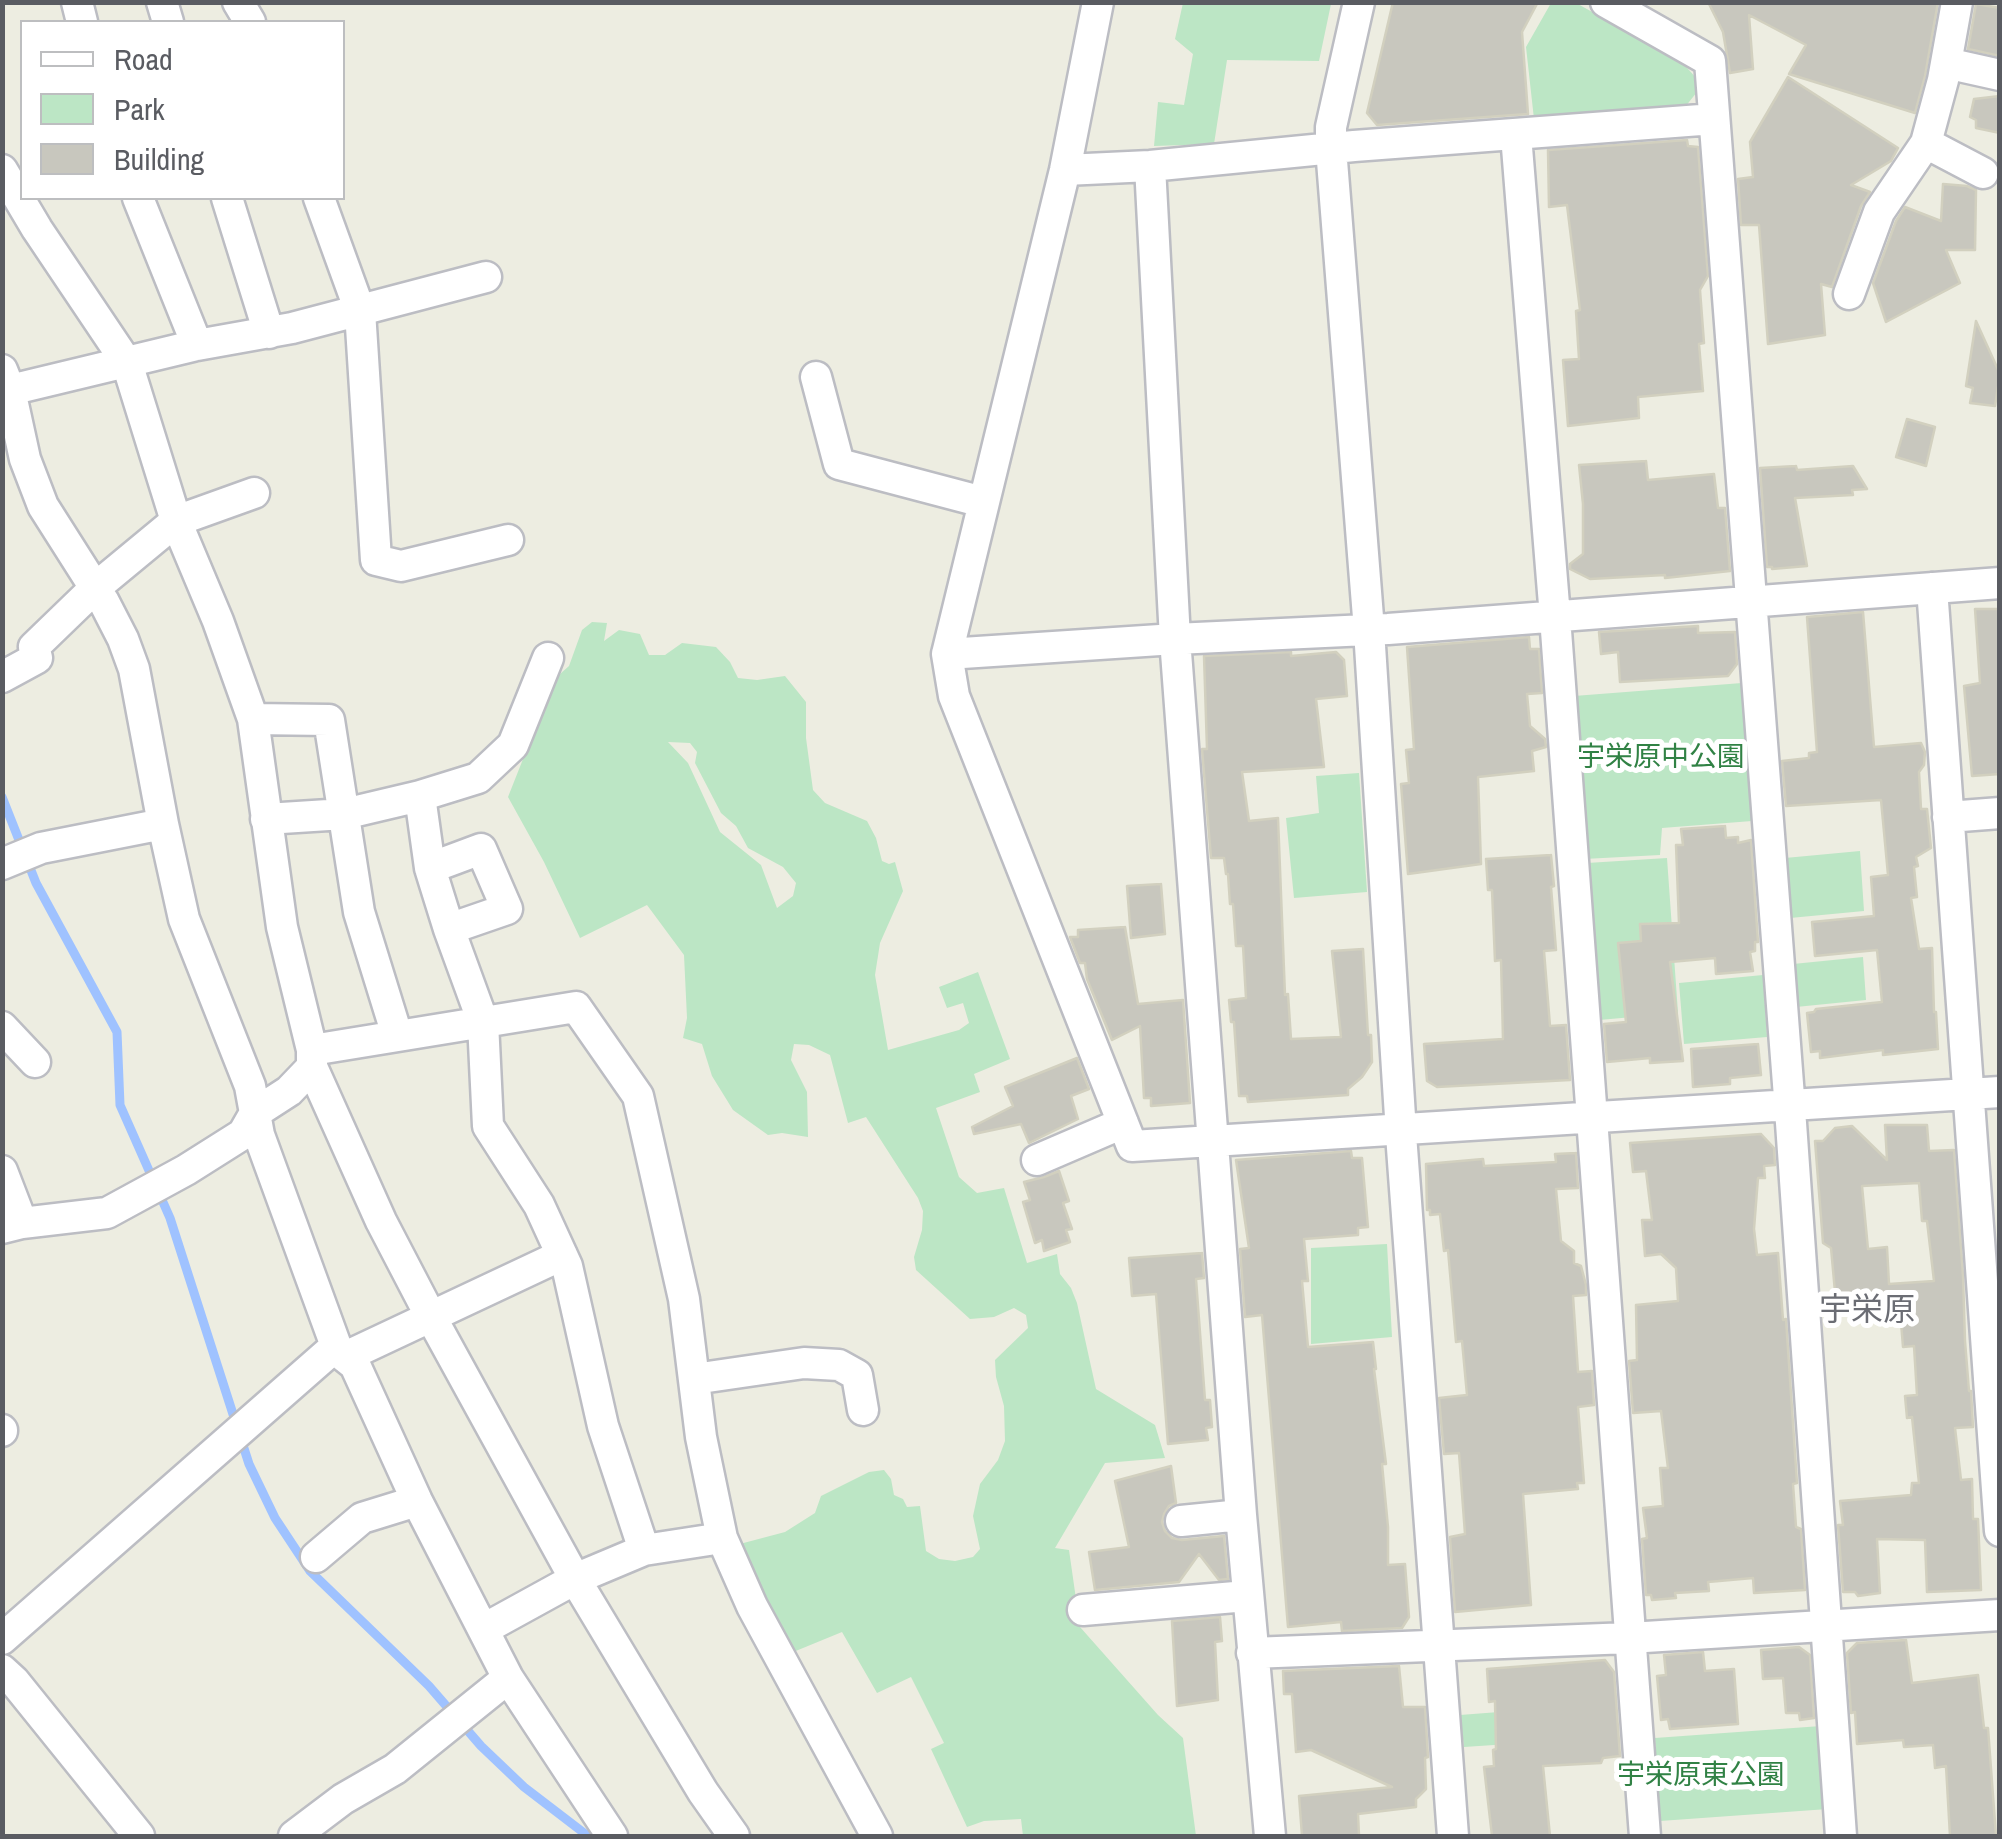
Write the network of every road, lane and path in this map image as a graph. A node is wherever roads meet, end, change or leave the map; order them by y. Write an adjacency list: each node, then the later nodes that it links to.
1 (1098, 2): 13 (street)
2 (1358, 2): 10 (street)
3 (1606, 2): 7 (street)
4 (1957, 2): 5 (street)
5 (1946, 63): 6 (street); 9 (street)
6 (2000, 75)
7 (1714, 119): 8 (street); 33 (street)
8 (1516, 135): 10 (street); 34 (street)
9 (1926, 143): 14 (street); 19 (street)
10 (1332, 148): 11 (street); 35 (street)
11 (1150, 166): 13 (street); 36 (street)
12 (2, 170): 23 (street)
13 (1065, 170): 27 (street)
14 (1983, 173)
15 (139, 200): 22 (street)
16 (228, 200): 21 (street)
17 (320, 200): 20 (street)
18 (486, 276): 20 (street)
19 (1849, 294)
20 (360, 311): 21 (street); 29 (street)
21 (270, 332): 22 (street)
22 (197, 345): 23 (street)
23 (127, 363): 25 (street); 28 (street)
24 (816, 377): 27 (street)
25 (6, 380): 31 (street)
26 (254, 493): 28 (street)
27 (983, 502): 37 (street)
28 (176, 521): 31 (street); 40 (street)
29 (508, 540)
30 (2000, 583): 32 (street)
31 (95, 588): 39 (street); 46 (street)
32 (1932, 588): 33 (street); 44 (street)
33 (1750, 601): 34 (street); 56 (street)
34 (1555, 618): 35 (street); 58 (street)
35 (1369, 630): 36 (street); 60 (street)
36 (1174, 639): 37 (street); 61 (street)
37 (947, 654): 59 (street)
38 (548, 658): 41 (street)
39 (2, 677)
40 (254, 719): 43 (street); 45 (street)
41 (420, 796): 43 (street); 48 (street)
42 (2000, 812): 44 (street)
43 (344, 814): 45 (street); 52 (street)
44 (1948, 817): 55 (street)
45 (266, 819): 53 (street)
46 (163, 824): 47 (street); 57 (street)
47 (4, 864)
48 (430, 868): 49 (street); 49 (street)
49 (449, 928): 50 (street)
50 (483, 1022): 52 (street); 65 (street); 68 (street)
51 (2, 1027): 54 (street)
52 (397, 1034): 53 (street)
53 (312, 1059): 57 (street); 66 (street)
54 (35, 1062)
55 (1985, 1093): 56 (street); 73 (street)
56 (1789, 1106): 58 (street); 81 (street)
57 (256, 1113): 64 (street); 67 (street)
58 (1592, 1117): 60 (street); 83 (street)
59 (1123, 1123): 61 (street); 62 (street)
60 (1401, 1128): 61 (street); 85 (street)
61 (1211, 1139): 71 (street)
62 (1037, 1160)
63 (2, 1172): 64 (street)
64 (12, 1226)
65 (562, 1255): 66 (street); 75 (street)
66 (430, 1317): 67 (street); 77 (street)
67 (341, 1352): 70 (street); 84 (street)
68 (694, 1379): 69 (street); 74 (street)
69 (863, 1410)
70 (416, 1501): 76 (street); 82 (street)
71 (1241, 1516): 72 (street); 78 (street)
72 (1181, 1521)
73 (2000, 1531)
74 (722, 1538): 75 (street); 93 (street)
75 (644, 1550): 77 (street)
76 (316, 1557)
77 (576, 1579): 82 (street); 92 (street)
78 (1247, 1596): 79 (street); 86 (street)
79 (1082, 1610)
80 (2000, 1615): 81 (street)
81 (1824, 1626): 83 (street); 97 (street)
82 (484, 1629): 88 (street)
83 (1629, 1638): 85 (street); 96 (street)
84 (2, 1639)
85 (1438, 1645): 86 (street); 95 (street)
86 (1252, 1654): 94 (street)
87 (2, 1670): 89 (street)
88 (508, 1678): 90 (street); 91 (street)
89 (139, 1836)
90 (294, 1836)
91 (612, 1836)
92 (734, 1836)
93 (877, 1836)
94 (1270, 1836)
95 (1453, 1836)
96 (1645, 1836)
97 (1841, 1836)

